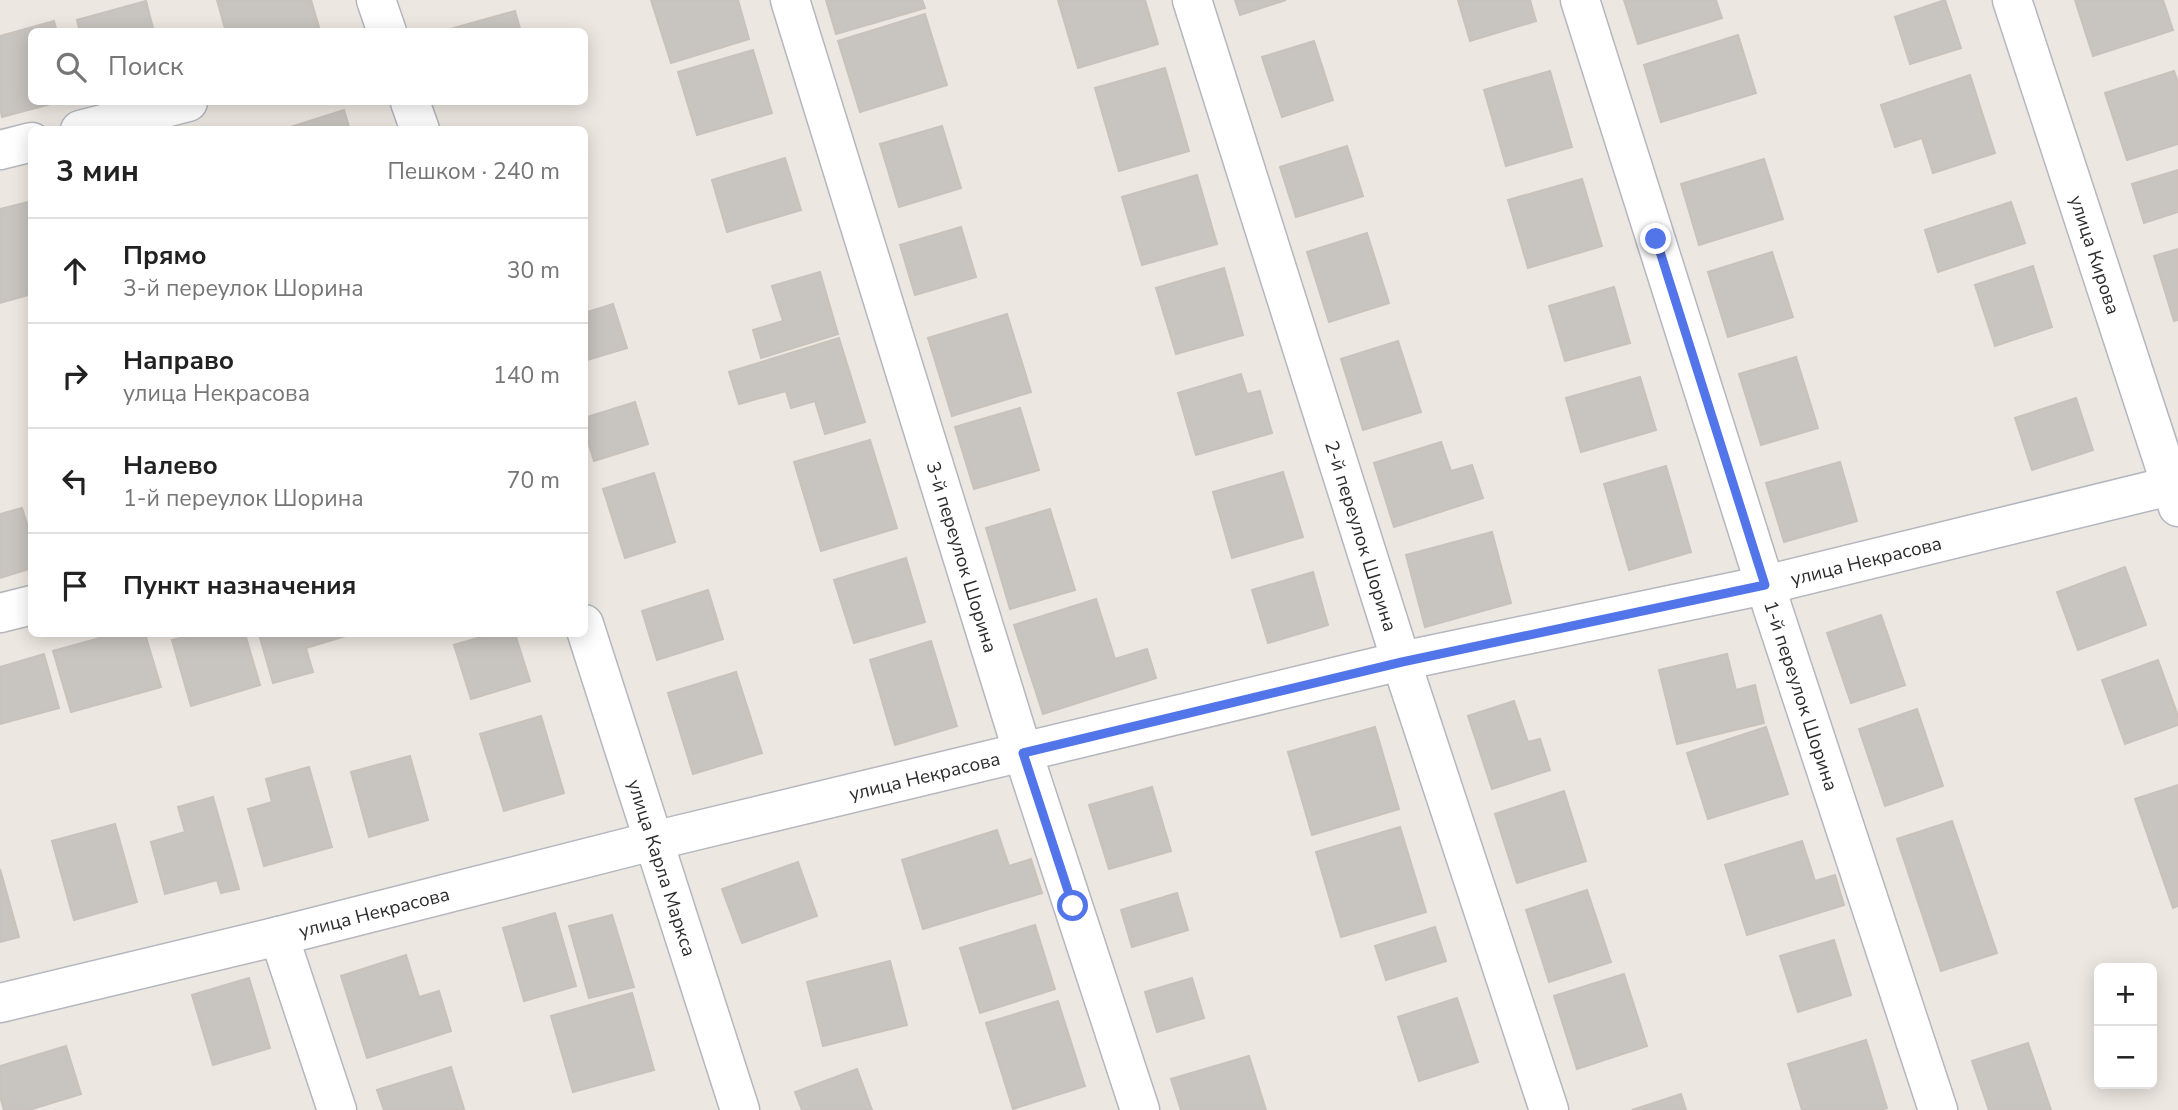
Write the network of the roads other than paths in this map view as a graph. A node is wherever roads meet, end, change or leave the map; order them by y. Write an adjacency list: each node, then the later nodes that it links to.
1 (376, 0): 6 (street)
2 (790, 0): 19 (street, 3-й переулок Шорина)
3 (1192, 0): 18 (street, 2-й переулок Шорина)
4 (1580, 0): 14 (street, 1-й переулок Шорина)
5 (2012, 0): 13 (street, улица Кирова)
6 (386, 28)
7 (176, 105): 9 (street)
8 (411, 105): 10 (street)
9 (95, 126)
10 (419, 126)
11 (28, 143): 12 (street)
12 (0, 150)
13 (2176, 492): 14 (street, улица Некрасова)
14 (1765, 585): 18 (street, улица Некрасова); 27 (street, 1-й переулок Шорина)
15 (28, 606): 16 (street)
16 (0, 613)
17 (588, 637): 20 (street, улица Карла Маркса)
18 (1402, 662): 19 (street, улица Некрасова); 26 (street, 2-й переулок Шорина)
19 (1023, 753): 20 (street, улица Некрасова); 25 (street, 3-й переулок Шорина)
20 (653, 841): 21 (street, улица Некрасова); 24 (street, улица Карла Маркса)
21 (279, 936): 22 (street, улица Некрасова); 23 (street)
22 (0, 1003)
23 (337, 1110)
24 (740, 1110)
25 (1140, 1110)
26 (1549, 1110)
27 (1938, 1110)

